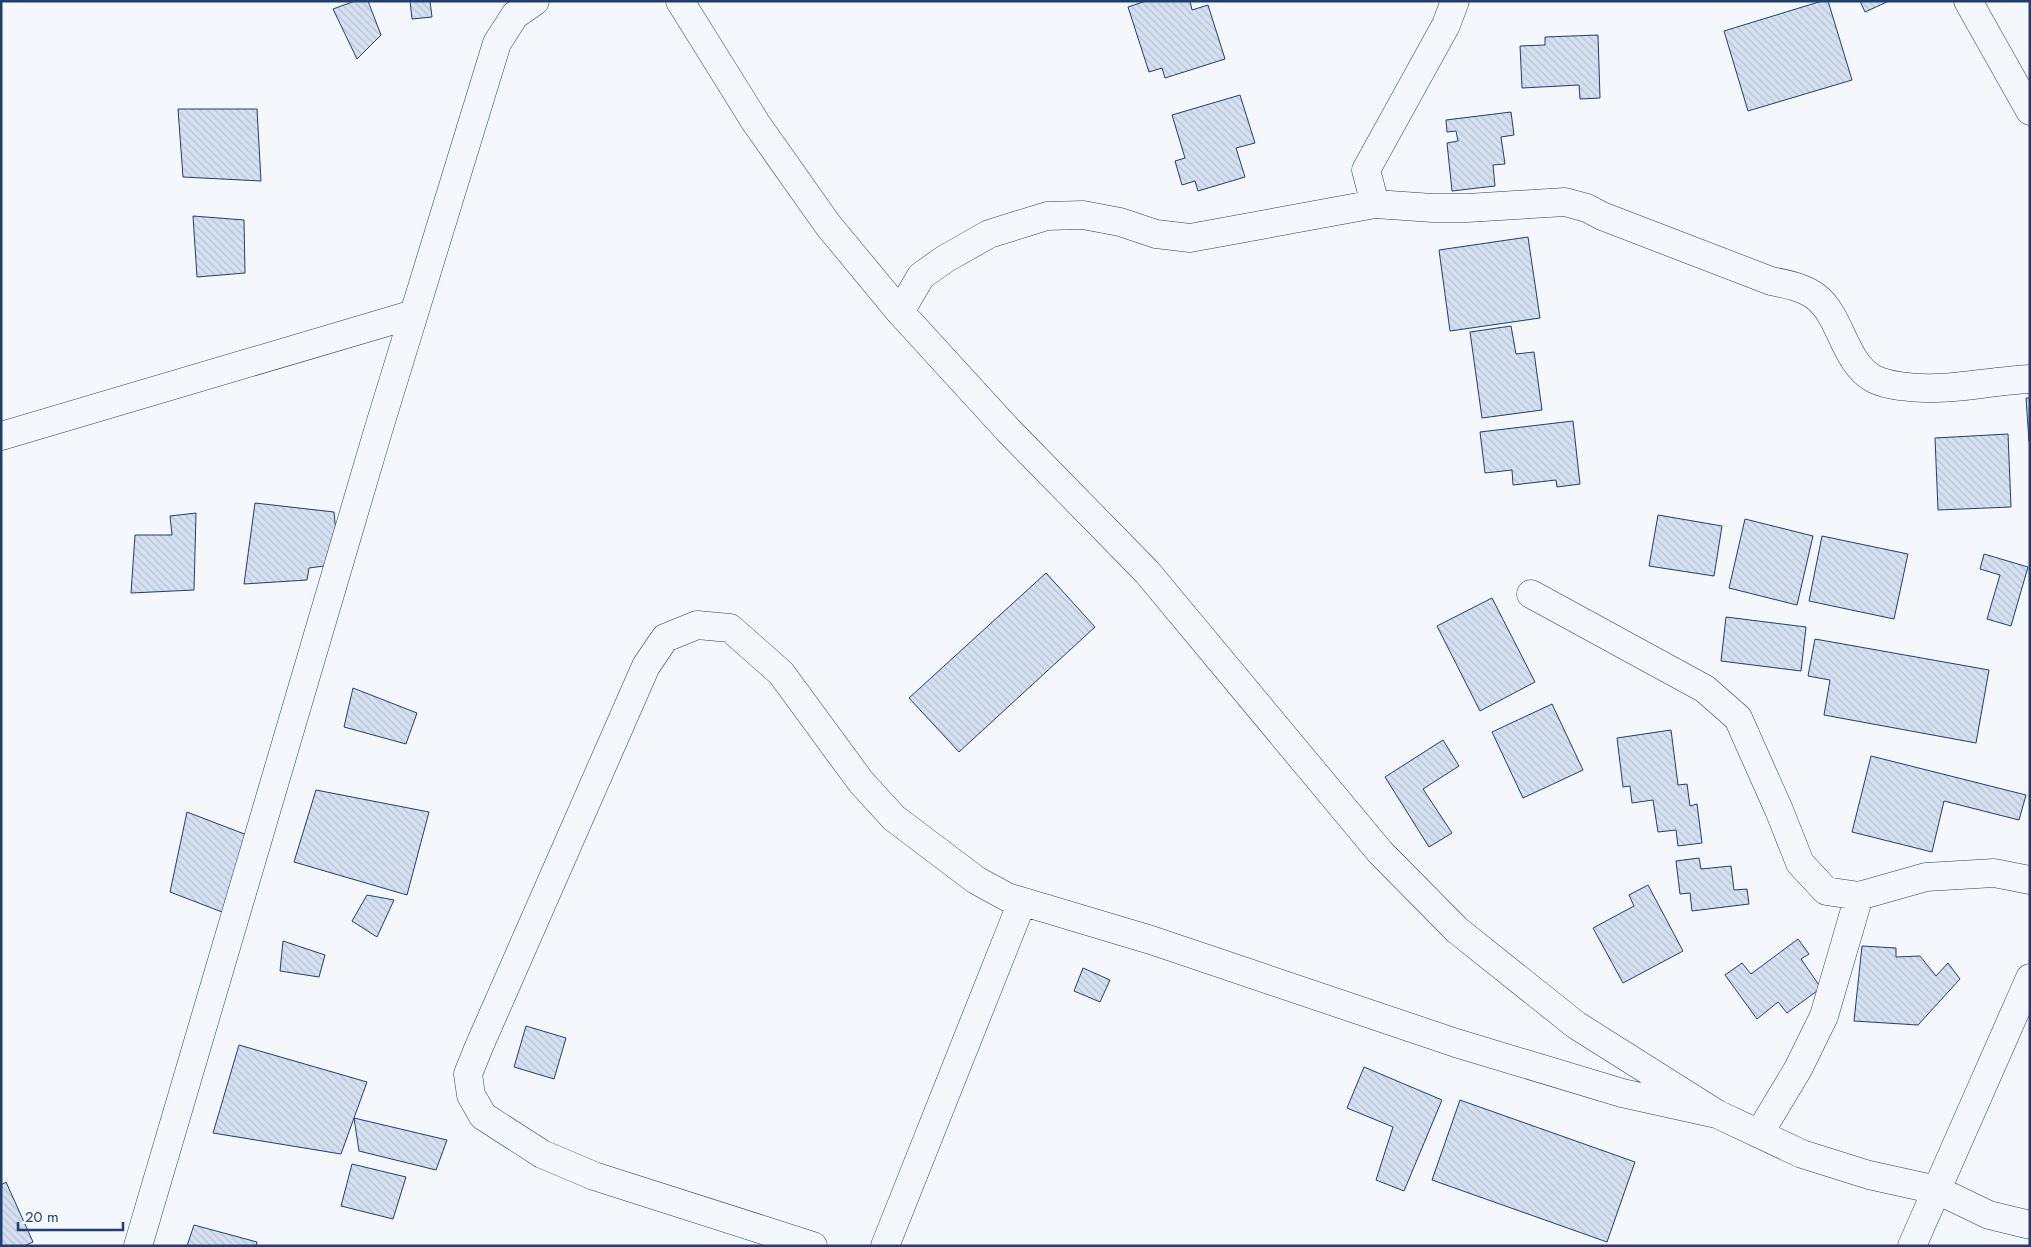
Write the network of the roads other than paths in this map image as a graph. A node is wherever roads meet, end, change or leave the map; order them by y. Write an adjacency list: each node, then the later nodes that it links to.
1 (535, 1): 8 (street)
2 (1455, 1): 6 (street)
3 (1968, 1): 5 (street)
4 (677, 2): 7 (street)
5 (2030, 110)
6 (1375, 204): 7 (street); 9 (street)
7 (900, 312): 16 (street)
8 (414, 314): 10 (street); 20 (street)
9 (2030, 379)
10 (1, 436)
11 (1531, 594): 13 (street)
12 (2030, 880): 13 (street)
13 (1859, 896): 17 (street)
14 (1022, 902): 16 (street); 21 (street); 22 (street)
15 (2030, 978): 18 (street)
16 (1717, 1114): 17 (street)
17 (1758, 1134): 18 (street)
18 (1938, 1190): 19 (street); 23 (street)
19 (2030, 1225)
20 (138, 1246)
21 (813, 1246)
22 (886, 1246)
23 (1912, 1246)

